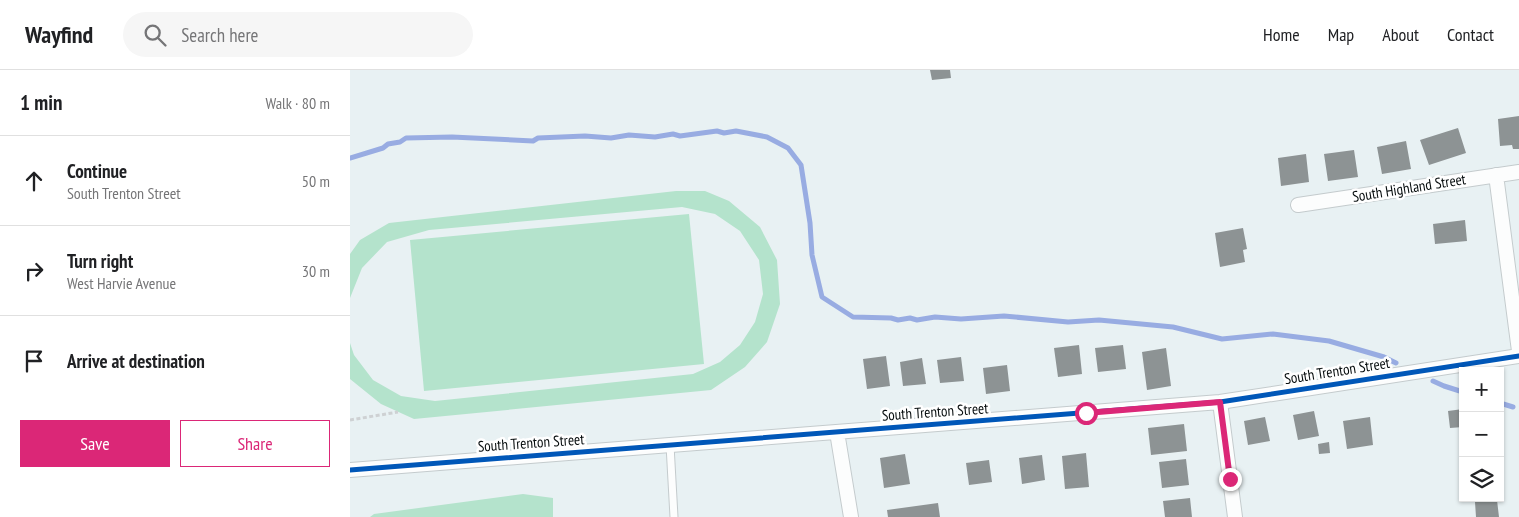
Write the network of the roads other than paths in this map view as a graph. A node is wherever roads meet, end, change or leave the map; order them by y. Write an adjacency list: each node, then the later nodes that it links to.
1 (1519, 172): 2 (street, South Highland Street)
2 (1496, 175): 3 (street, South Highland Street); 4 (street)
3 (1298, 205)
4 (1519, 351)
5 (1519, 356): 6 (street, South Trenton Street)
6 (1220, 402): 7 (street, South Trenton Street); 12 (street)
7 (837, 432): 8 (street, South Trenton Street); 11 (street)
8 (670, 445): 9 (street, South Trenton Street); 10 (lane)
9 (350, 470)
10 (674, 517)
11 (851, 517)
12 (1235, 517)

